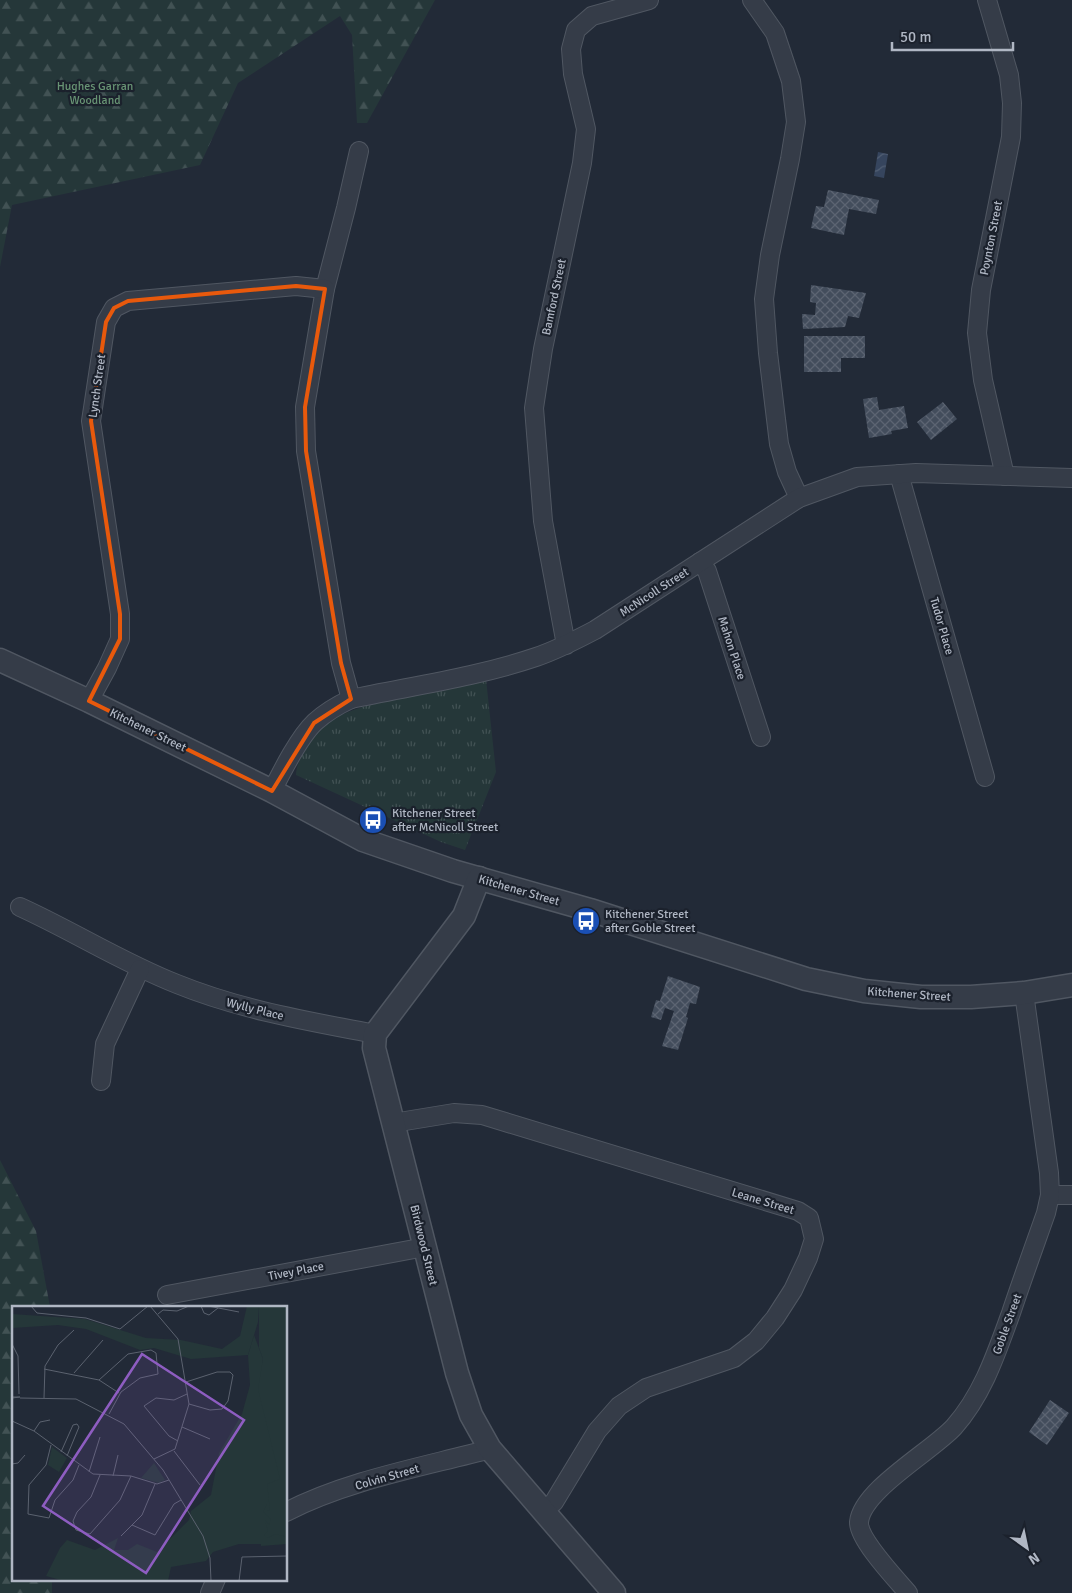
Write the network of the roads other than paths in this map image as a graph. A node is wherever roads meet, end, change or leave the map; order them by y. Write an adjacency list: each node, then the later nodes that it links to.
1 (649, 0): 11 (street, Bamford Street)
2 (752, 0): 9 (street)
3 (987, 0): 7 (street, Poynton Street)
4 (358, 151): 5 (street)
5 (325, 289): 13 (street); 14 (street, Lynch Street)
6 (899, 474): 7 (street, McNicoll Street); 9 (street, McNicoll Street); 16 (street, Tudor Place)
7 (1005, 476): 8 (street, McNicoll Street)
8 (1072, 478)
9 (799, 498): 10 (street, McNicoll Street)
10 (700, 562): 11 (street, McNicoll Street); 15 (street, Mahon Place)
11 (566, 645): 13 (street, McNicoll Street)
12 (0, 660): 14 (street, Kitchener Street)
13 (351, 699): 17 (street, McNicoll Street)
14 (89, 701): 17 (street, Kitchener Street)
15 (761, 737)
16 (985, 777)
17 (272, 791): 18 (street, Kitchener Street)
18 (479, 878): 22 (street, Kitchener Street); 23 (street)
19 (20, 907): 20 (street, Wylly Place)
20 (140, 968): 23 (street, Wylly Place); 24 (street)
21 (1072, 985): 22 (street, Kitchener Street)
22 (1024, 993): 26 (street, Goble Street)
23 (375, 1034): 25 (street, Birdwood Street)
24 (101, 1081)
25 (393, 1123): 28 (street, Birdwood Street); 32 (street, Leane Street)
26 (1050, 1195): 27 (street); 36 (street, Goble Street)
27 (1072, 1196)
28 (425, 1247): 29 (street, Tivey Place); 30 (street, Birdwood Street)
29 (167, 1295)
30 (490, 1449): 31 (street, Colvin Street); 32 (street, Birdwood Street)
31 (288, 1511)
32 (543, 1511): 35 (street, Birdwood Street)
33 (216, 1580): 34 (street)
34 (210, 1593)
35 (614, 1593)
36 (908, 1593)

